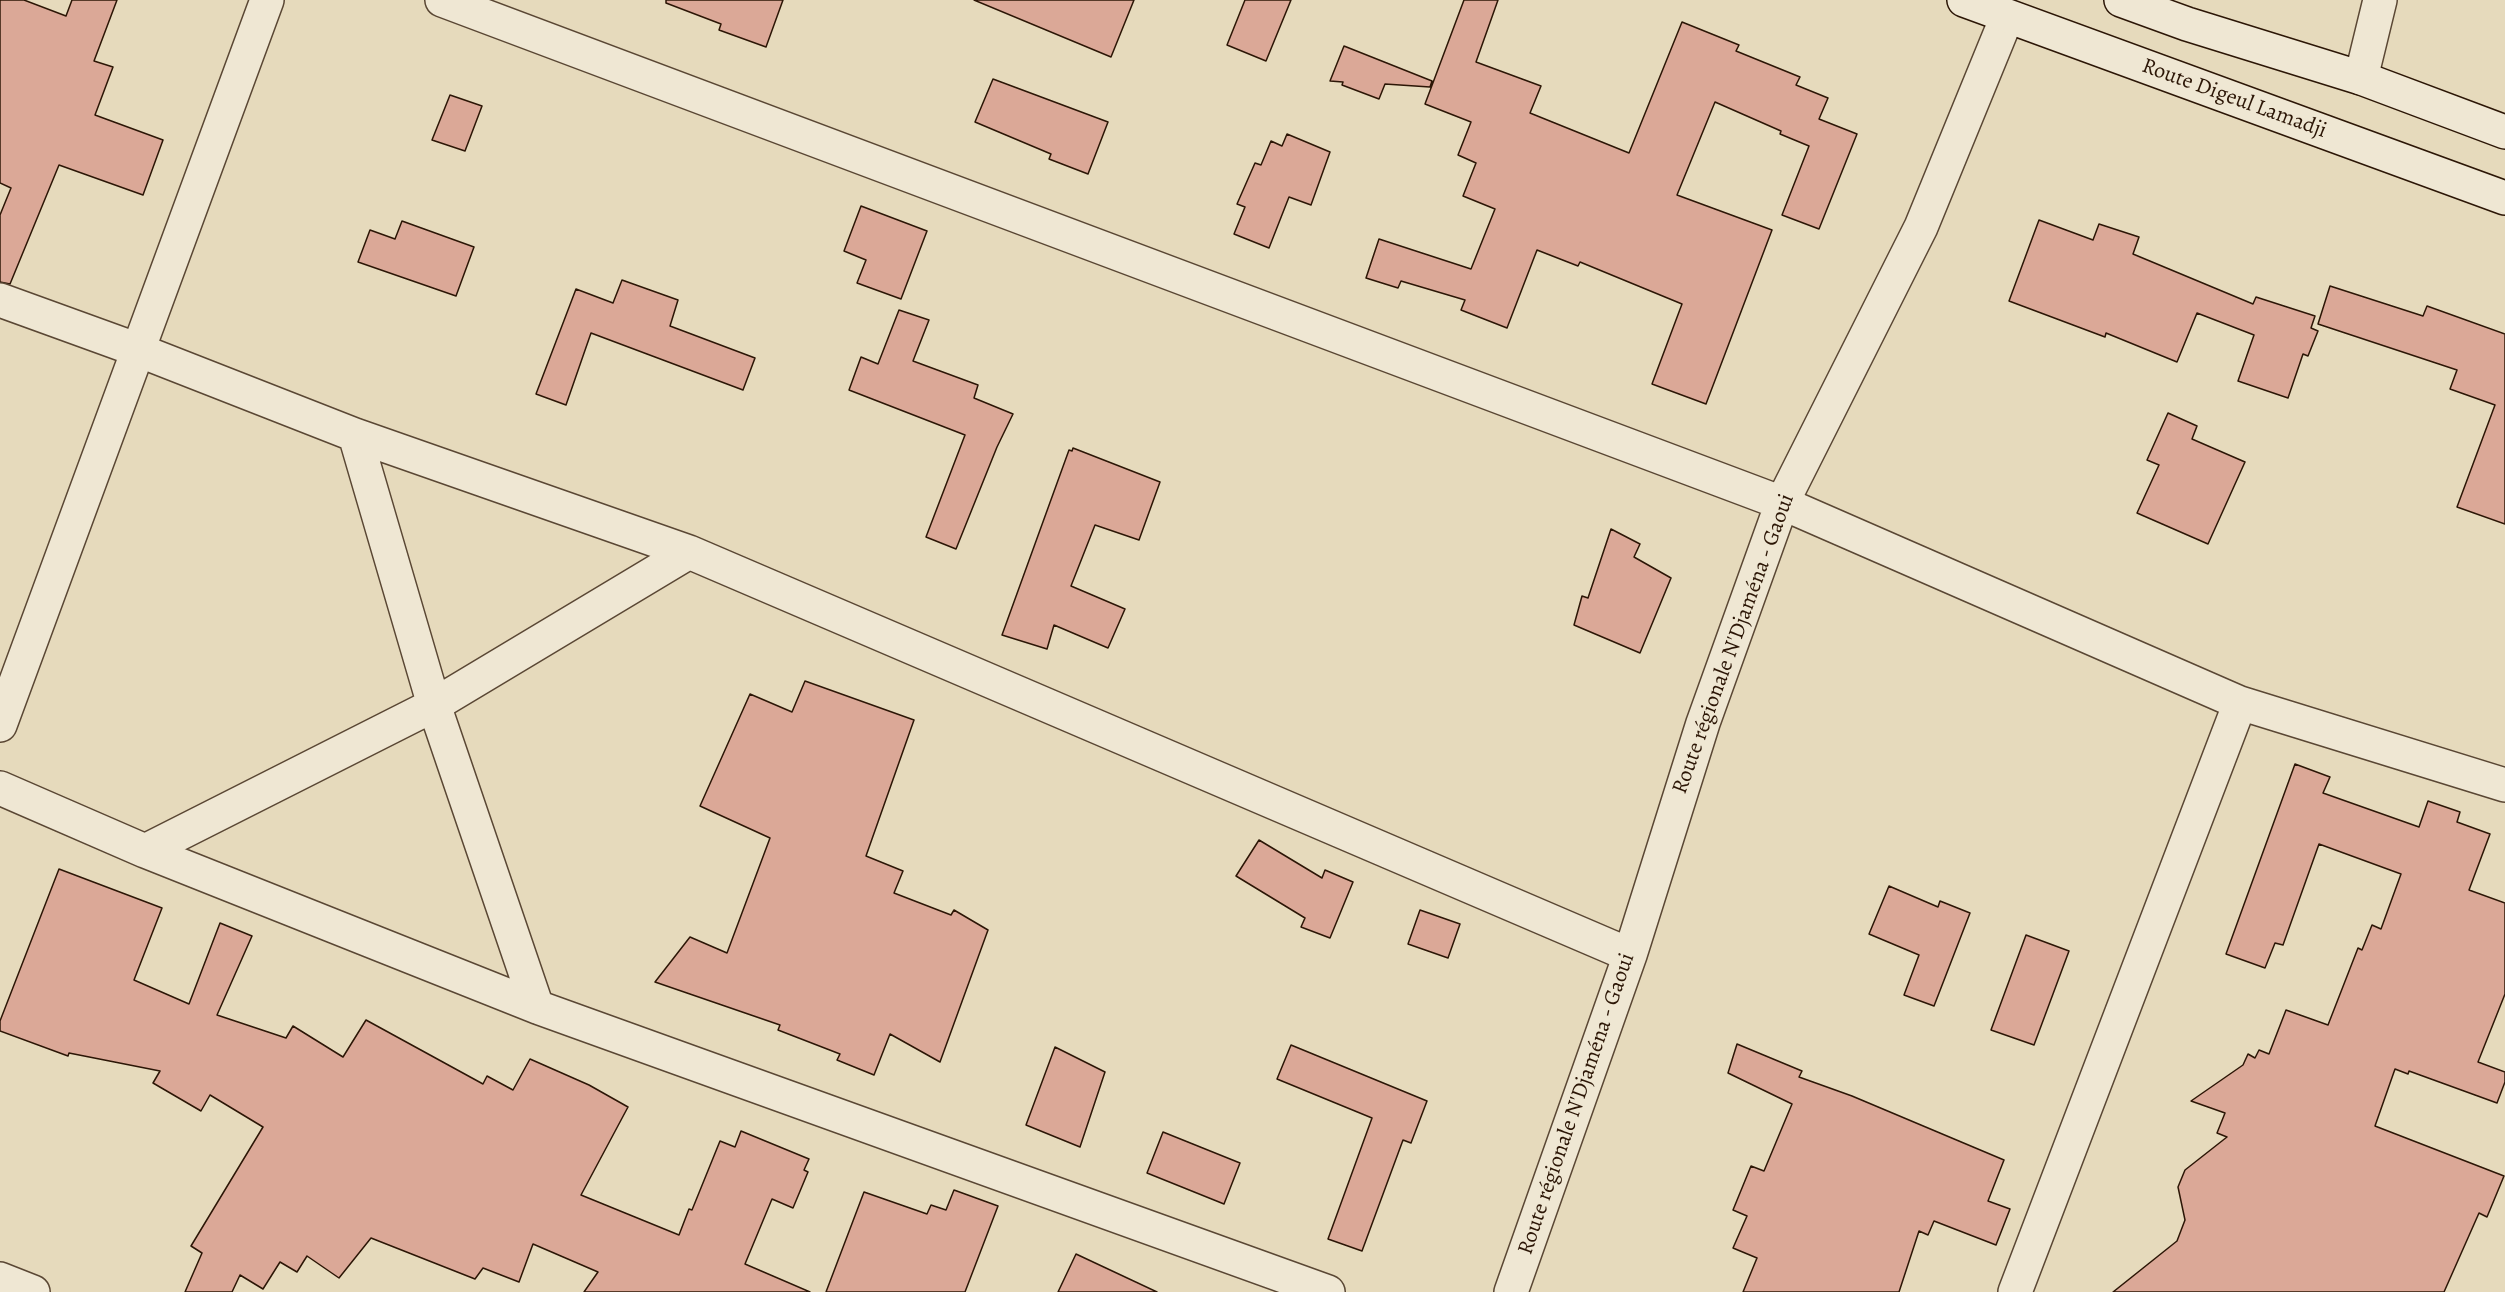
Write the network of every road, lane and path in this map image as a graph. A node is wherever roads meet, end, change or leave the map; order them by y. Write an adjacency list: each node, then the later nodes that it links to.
1 (267, 0): 11 (street)
2 (442, 0): 13 (street)
3 (1964, 0): 6 (street, Route Digeul Lamadji)
4 (2121, 0): 7 (street)
5 (2380, 0): 7 (street)
6 (2007, 17): 9 (street, Route Digeul Lamadji); 13 (street, Route régionale N'Djaména - Gaoui)
7 (2361, 78): 8 (street)
8 (2505, 132)
9 (2505, 198)
10 (0, 300): 11 (street)
11 (138, 350): 12 (street); 17 (street)
12 (355, 435): 14 (street); 16 (street)
13 (1782, 503): 15 (street); 21 (street, Route régionale N'Djaména - Gaoui)
14 (688, 552): 16 (street); 21 (street)
15 (2240, 703): 18 (street); 27 (street)
16 (434, 705): 20 (street); 22 (street)
17 (0, 725)
18 (2505, 785)
19 (0, 788): 20 (street)
20 (145, 851): 22 (street)
21 (1630, 955): 26 (street, Route régionale N'Djaména - Gaoui)
22 (537, 1007): 25 (street)
23 (0, 1279): 24 (street)
24 (33, 1292)
25 (1328, 1292)
26 (1511, 1292)
27 (2015, 1292)

